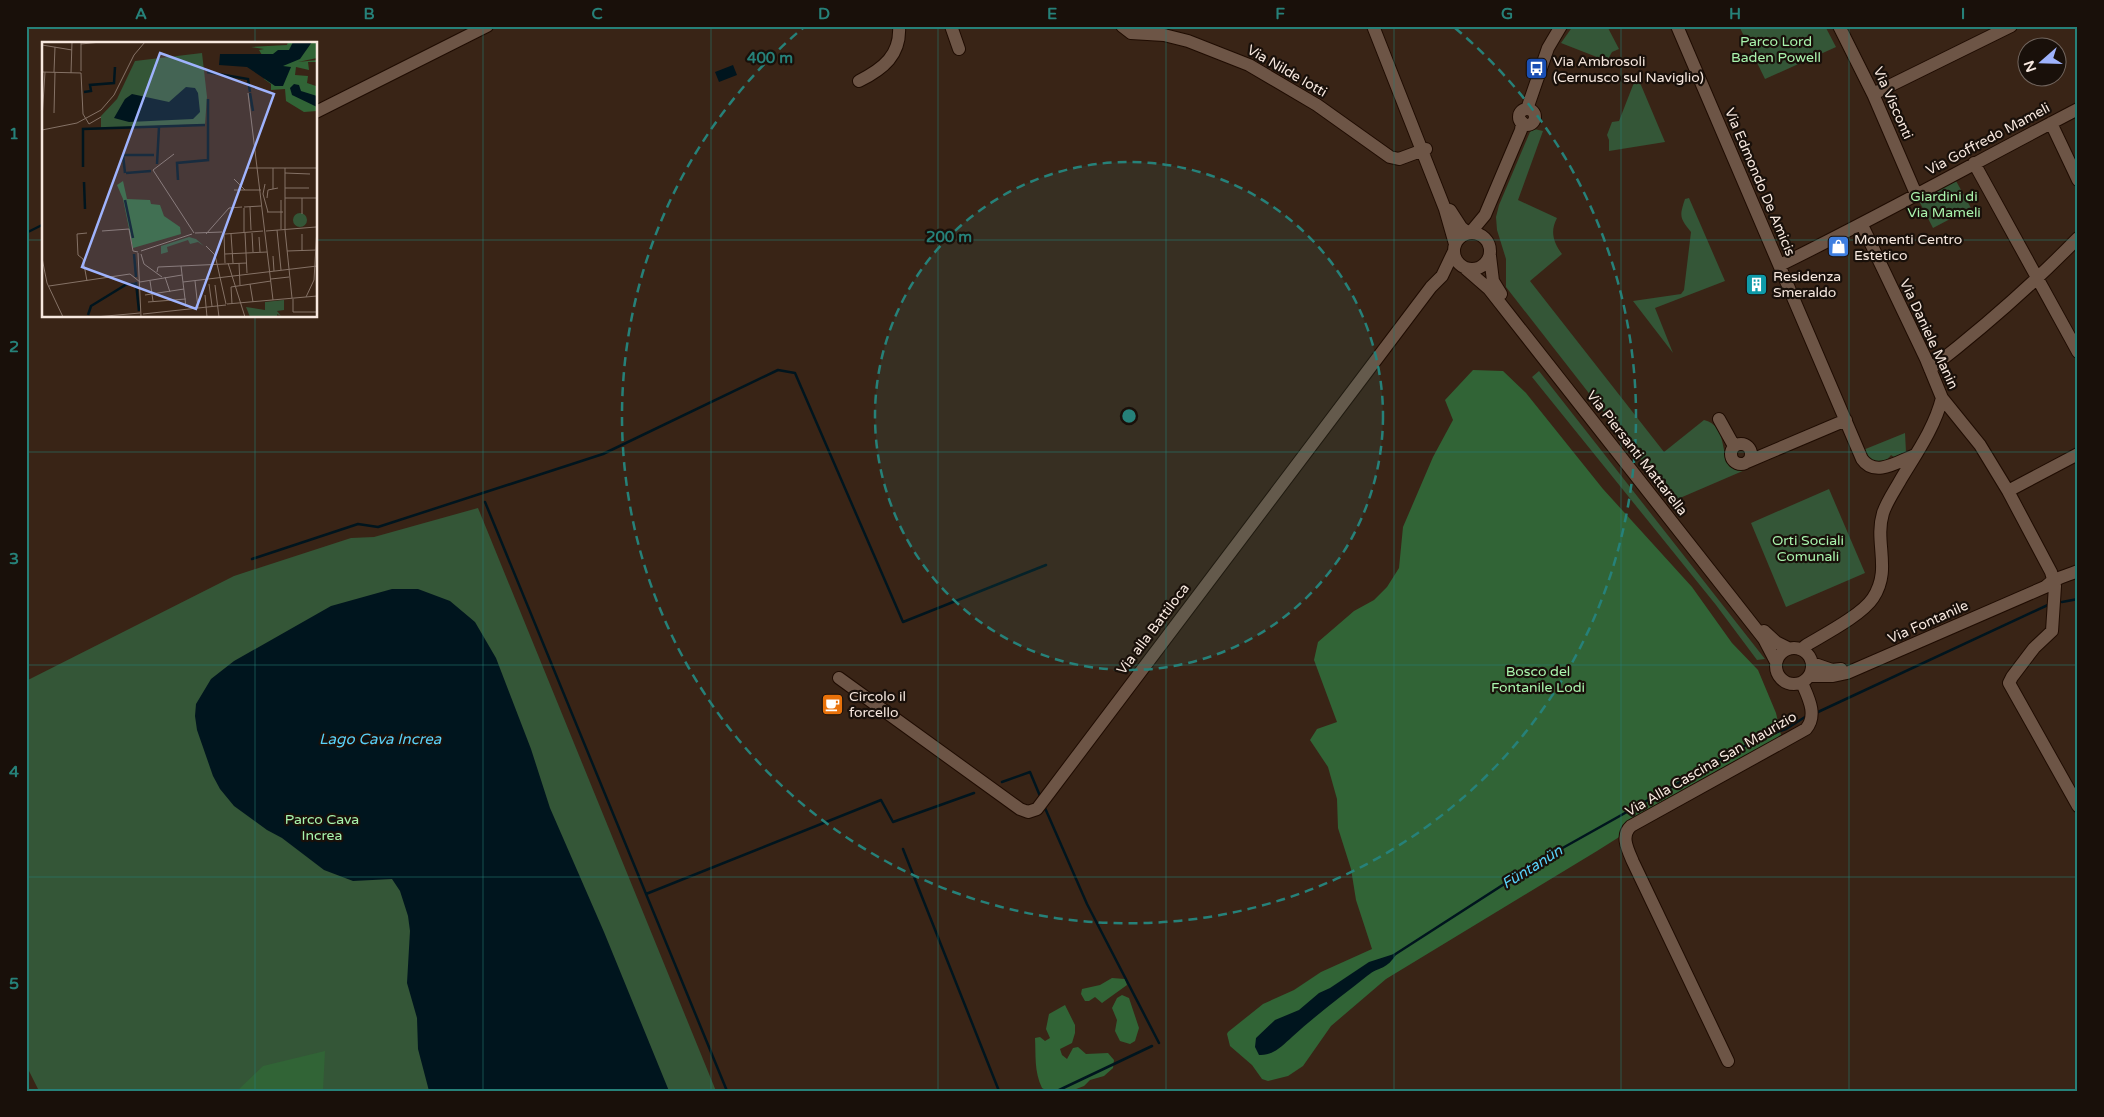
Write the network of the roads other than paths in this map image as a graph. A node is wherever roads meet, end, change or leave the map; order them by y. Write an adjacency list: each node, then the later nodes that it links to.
1 (487, 26): 15 (street)
2 (899, 26): 12 (street)
3 (951, 26): 11 (street)
4 (1122, 26): 17 (street, Via Nilde Iotti)
5 (1373, 26): 17 (street)
6 (1378, 26): 17 (street)
7 (1561, 26): 21 (street)
8 (1677, 26): 28 (street, Via Edmondo De Amicis)
9 (1839, 26): 13 (street, Via Visconti)
10 (2011, 26): 13 (street)
11 (959, 49)
12 (859, 81)
13 (1873, 94): 20 (street, Via Visconti)
14 (2078, 109): 16 (street, Via Goffredo Mameli)
15 (318, 111)
16 (2051, 123): 18 (street, Via Goffredo Mameli); 19 (street)
17 (1424, 150): 23 (street); 26 (street)
18 (1974, 163): 20 (street, Via Goffredo Mameli); 31 (street)
19 (2078, 180)
20 (1916, 194): 22 (street, Via Goffredo Mameli)
21 (1485, 215): 23 (street); 25 (street)
22 (1862, 224): 28 (street, Via Goffredo Mameli); 33 (street, Via Daniele Manin)
23 (1469, 233): 25 (street); 26 (street)
24 (2078, 238): 31 (street)
25 (1487, 241): 27 (street)
26 (1454, 249): 29 (street); 30 (street, Via alla Battiloca)
27 (1490, 256): 29 (street); 45 (street, Via Piersanti Mattarella)
28 (1780, 265): 36 (street, Via Edmondo De Amicis)
29 (1465, 268): 30 (street); 47 (street, Via Piersanti Mattarella)
30 (1442, 276): 49 (street, Via alla Battiloca)
31 (2038, 279): 32 (street); 33 (street)
32 (2078, 352)
33 (1930, 369): 34 (street, Via Daniele Manin)
34 (1942, 398): 39 (street); 41 (street, Via Daniele Manin)
35 (1719, 419): 37 (street)
36 (1846, 420): 39 (street, Via Edmondo De Amicis); 40 (street)
37 (1734, 446): 40 (street); 40 (street)
38 (2078, 454): 41 (street)
39 (1915, 455): 46 (street)
40 (1753, 456)
41 (2008, 491): 44 (street, Via Daniele Manin)
42 (2078, 565): 44 (street, Via Fontanile)
43 (2078, 570): 44 (street, Via Fontanile)
44 (2053, 579): 48 (street, Via Fontanile); 50 (street, Via Fontanile); 51 (street)
45 (1788, 648): 46 (street); 47 (street)
46 (1804, 650): 48 (street)
47 (1776, 662): 50 (street)
48 (1812, 663): 50 (street)
49 (839, 678)
50 (1806, 679): 52 (street, Via Alla Cascina San Maurizio)
51 (2078, 806)
52 (1728, 1061)

